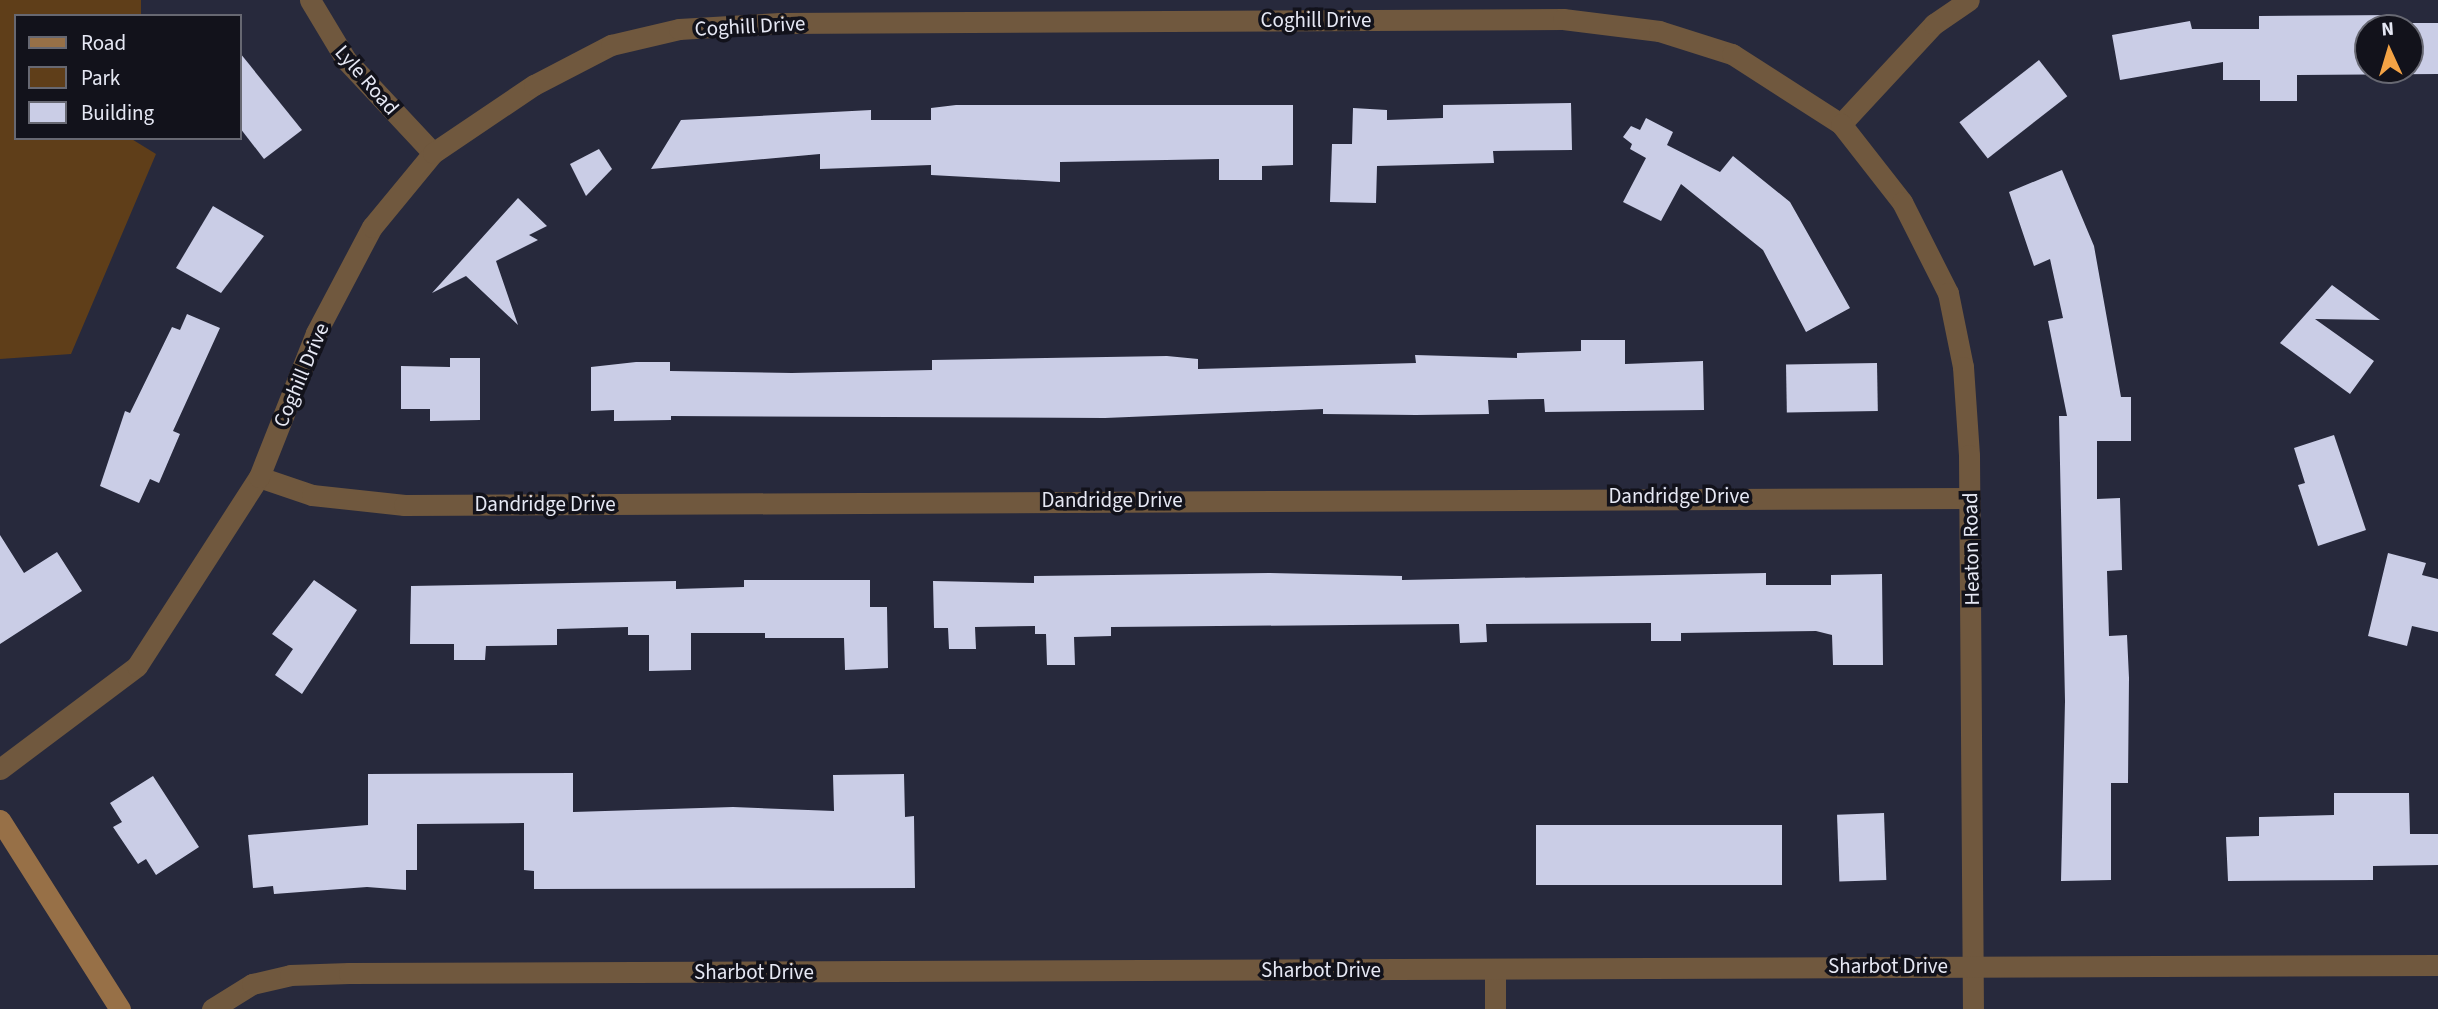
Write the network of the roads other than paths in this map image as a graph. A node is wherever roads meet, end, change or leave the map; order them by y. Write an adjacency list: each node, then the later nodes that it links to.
1 (310, 0): 4 (street, Lyle Road)
2 (1969, 0): 3 (street)
3 (1841, 124): 4 (street, Coghill Drive); 6 (street, Heaton Road)
4 (433, 153): 5 (street, Coghill Drive)
5 (259, 477): 6 (street, Dandridge Drive); 7 (street, Coghill Drive)
6 (1969, 498): 10 (street, Heaton Road)
7 (0, 769)
8 (0, 820): 12 (street)
9 (2438, 965): 10 (street, Sharbot Drive)
10 (1973, 966): 11 (street, Sharbot Drive); 15 (street, Heaton Road)
11 (1495, 969): 13 (street, Sharbot Drive); 14 (street)
12 (120, 1009)
13 (212, 1009)
14 (1495, 1009)
15 (1973, 1009)

